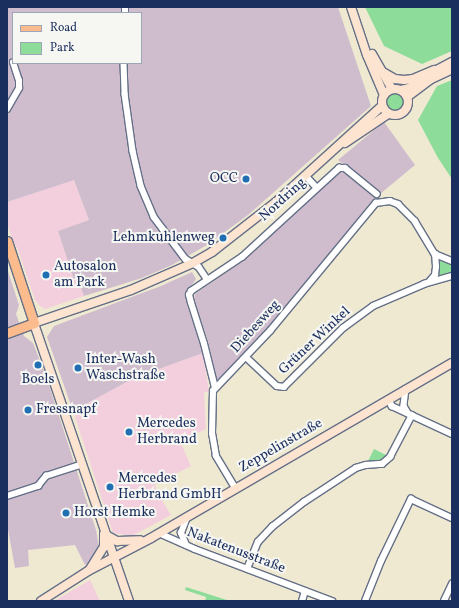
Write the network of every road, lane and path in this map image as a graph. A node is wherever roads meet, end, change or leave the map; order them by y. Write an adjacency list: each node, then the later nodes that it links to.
1 (351, 7): 2 (main road)
2 (362, 36): 7 (main road); 10 (main road)
3 (452, 62): 8 (main road)
4 (13, 64): 13 (street)
5 (124, 64): 22 (street)
6 (452, 69): 11 (main road)
7 (380, 70): 8 (main road); 9 (main road)
8 (434, 70): 9 (main road)
9 (396, 90): 10 (main road); 11 (main road)
10 (384, 95): 12 (main road)
11 (408, 98): 14 (main road)
12 (382, 106): 14 (main road); 15 (main road, Nordring)
13 (7, 109)
14 (388, 114): 15 (main road, Nordring)
15 (340, 145): 16 (main road, Nordring)
16 (306, 176): 17 (street); 22 (main road, Nordring)
17 (318, 188): 18 (street, Nordring); 24 (street, Nordring)
18 (377, 194)
19 (7, 241): 26 (main road)
20 (435, 254): 21 (street); 25 (street); 28 (street, Diebesweg)
21 (452, 260)
22 (193, 263): 24 (street); 26 (main road, Nordring)
23 (452, 276): 25 (street, Grüner Winkel)
24 (207, 279): 30 (street, Nordring)
25 (429, 282): 28 (street, Grüner Winkel)
26 (34, 323): 27 (main road, Nordring); 35 (main road)
27 (7, 333)
28 (246, 358): 30 (street, Diebesweg)
29 (452, 363): 31 (main road, Zeppelinstraße)
30 (215, 388): 36 (street)
31 (406, 389): 32 (main road, Zeppelinstraße); 33 (street)
32 (389, 399): 33 (street); 36 (main road, Zeppelinstraße)
33 (410, 414): 34 (street); 45 (street)
34 (452, 434)
35 (82, 464): 37 (street); 40 (main road)
36 (235, 488): 38 (main road, Zeppelinstraße)
37 (7, 496)
38 (188, 515): 41 (main road, Zeppelinstraße); 43 (street)
39 (452, 518): 53 (street)
40 (105, 532): 42 (main road); 44 (main road); 46 (main road)
41 (158, 533): 42 (main road, Zeppelinstraße); 43 (street, Nakatenusstraße)
42 (151, 538): 44 (main road, Zeppelinstraße)
43 (186, 545): 45 (street, Nakatenusstraße)
44 (114, 557): 46 (main road, Zeppelinstraße); 50 (main road)
45 (247, 569): 48 (street, Nakatenusstraße)
46 (88, 571): 49 (main road, Zeppelinstraße)
47 (452, 584): 54 (street)
48 (305, 591): 51 (street); 52 (street, Nakatenusstraße)
49 (41, 601)
50 (129, 601)
51 (302, 601)
52 (332, 601)
53 (365, 601)
54 (444, 601)

